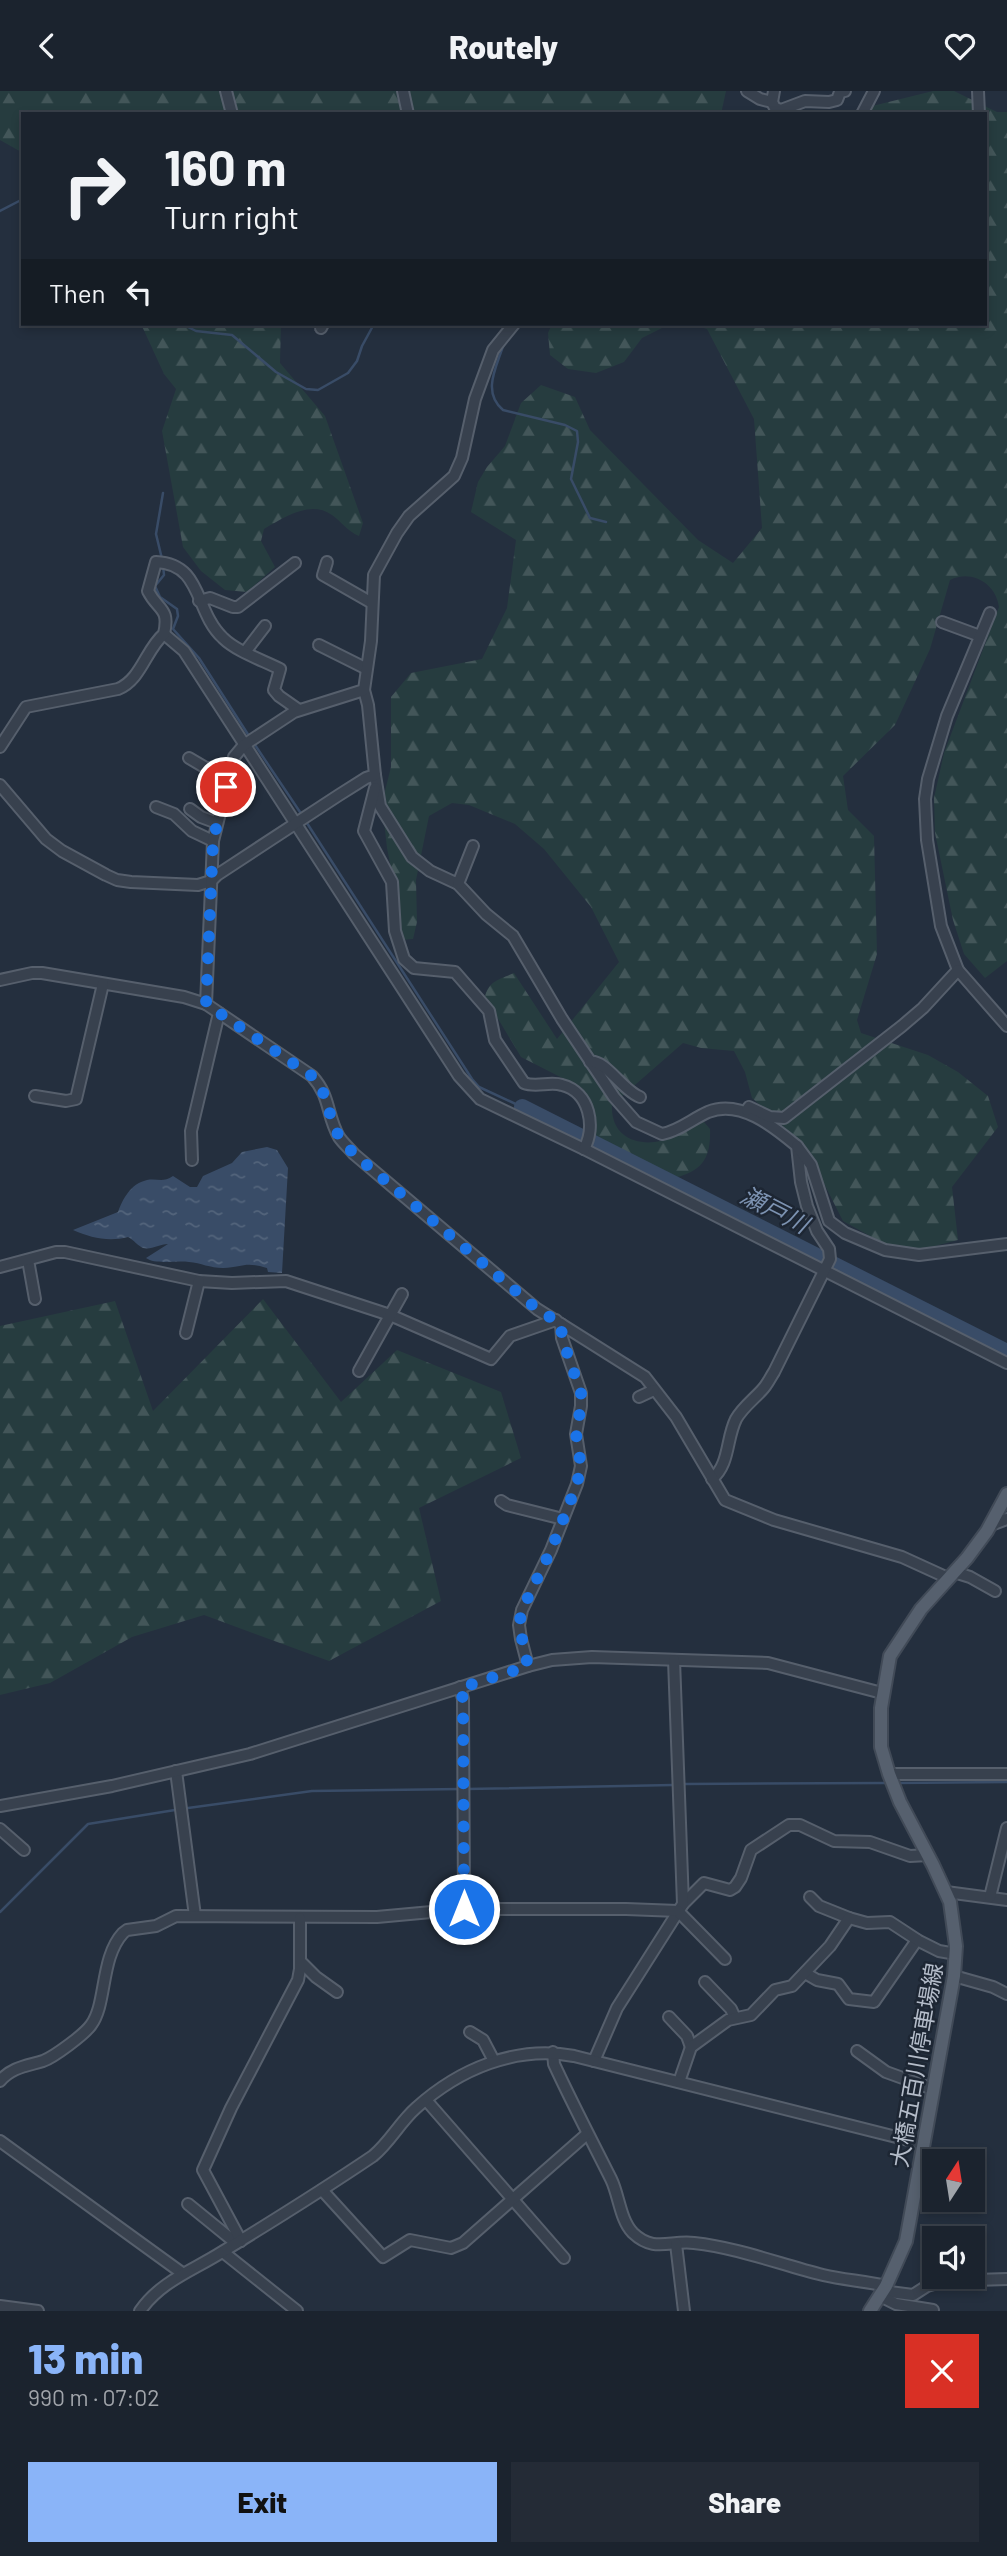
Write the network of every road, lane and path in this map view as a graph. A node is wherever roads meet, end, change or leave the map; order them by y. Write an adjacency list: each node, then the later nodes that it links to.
1 (226, 91): 8 (street)
2 (403, 91): 9 (street)
3 (747, 91): 7 (street)
4 (845, 91): 7 (street)
5 (874, 91): 10 (street)
6 (978, 91): 11 (street)
7 (773, 96)
8 (231, 112)
9 (408, 112)
10 (863, 112)
11 (979, 112)
12 (512, 326): 16 (street)
13 (327, 562): 16 (street)
14 (295, 563): 15 (street)
15 (199, 601): 20 (street); 23 (street)
16 (372, 603): 24 (street)
17 (990, 613): 21 (street)
18 (942, 622): 21 (street)
19 (265, 626): 23 (street)
20 (164, 634): 27 (street); 28 (street)
21 (980, 636): 41 (street)
22 (319, 645): 24 (street)
23 (246, 652): 26 (street)
24 (365, 668): 25 (street)
25 (364, 690): 26 (street); 31 (street)
26 (299, 710): 27 (street)
27 (249, 741): 30 (street); 35 (street)
28 (0, 747)
29 (189, 758): 30 (street)
30 (231, 768): 36 (street)
31 (376, 781): 35 (street); 40 (street); 52 (street)
32 (0, 785): 39 (street)
33 (156, 807): 37 (street)
34 (190, 809): 36 (street)
35 (301, 820): 39 (street); 52 (street)
36 (217, 823): 37 (street)
37 (213, 841): 39 (street)
38 (473, 846): 40 (street)
39 (211, 881): 44 (street)
40 (458, 884): 47 (street)
41 (958, 970): 46 (street); 50 (street)
42 (0, 980): 43 (street)
43 (103, 984): 44 (street); 48 (street)
44 (206, 1004): 45 (street)
45 (219, 1013): 53 (street); 62 (street)
46 (1007, 1026)
47 (590, 1062): 49 (street); 50 (street)
48 (35, 1096)
49 (640, 1097)
50 (745, 1112): 51 (street)
51 (797, 1146): 54 (street); 56 (street)
52 (584, 1149): 56 (street)
53 (192, 1160)
54 (1007, 1244)
55 (27, 1260): 57 (street); 58 (street); 60 (street)
56 (827, 1264): 64 (street); 68 (street)
57 (0, 1267)
58 (199, 1280): 61 (street); 63 (street)
59 (402, 1294): 61 (street)
60 (35, 1299)
61 (390, 1315): 62 (street); 65 (street)
62 (558, 1322): 66 (street); 71 (street)
63 (186, 1333)
64 (1007, 1363)
65 (359, 1371)
66 (654, 1390): 67 (street); 68 (street)
67 (639, 1397)
68 (712, 1479): 74 (street)
69 (1007, 1494): 73 (main road, 大橋五百川停車場線)
70 (501, 1501): 71 (street)
71 (563, 1519): 77 (street)
72 (1007, 1519): 73 (street)
73 (991, 1525): 74 (main road, 大橋五百川停車場線)
74 (951, 1575): 75 (street); 79 (main road, 大橋五百川停車場線)
75 (995, 1591)
76 (674, 1660): 77 (street); 79 (street); 92 (street)
77 (528, 1666): 78 (street)
78 (460, 1688): 80 (street); 93 (street)
79 (882, 1693): 82 (main road, 大橋五百川停車場線)
80 (176, 1771): 83 (street); 94 (street)
81 (1007, 1774): 82 (street)
82 (891, 1780): 87 (main road, 大橋五百川停車場線)
83 (0, 1806)
84 (1007, 1828): 90 (street)
85 (0, 1829): 86 (street)
86 (24, 1850)
87 (928, 1855): 88 (main road, 大橋五百川停車場線); 92 (street)
88 (946, 1892): 90 (street); 98 (main road, 大橋五百川停車場線)
89 (810, 1897): 96 (street)
90 (990, 1897): 91 (street)
91 (1007, 1900)
92 (680, 1908): 93 (street); 99 (street); 113 (street)
93 (464, 1909): 95 (street)
94 (195, 1916): 95 (street); 114 (street)
95 (300, 1918): 100 (street)
96 (849, 1918): 97 (street); 101 (street)
97 (917, 1940): 98 (street); 101 (street)
98 (956, 1954): 102 (main road, 大橋五百川停車場線)
99 (725, 1959)
100 (300, 1961): 104 (street); 124 (street)
101 (805, 1973): 107 (street)
102 (954, 1976): 105 (street); 116 (main road, 大橋五百川停車場線)
103 (705, 1982): 107 (street)
104 (337, 1992)
105 (1007, 1994)
106 (669, 2017): 109 (street)
107 (735, 2018): 109 (street)
108 (470, 2032): 112 (street)
109 (691, 2047): 115 (street)
110 (857, 2051): 116 (street)
111 (553, 2052): 112 (street); 113 (street); 118 (street)
112 (494, 2061): 117 (street)
113 (594, 2061): 115 (street)
114 (0, 2081)
115 (679, 2083): 120 (street)
116 (933, 2089): 120 (main road, 大橋五百川停車場線)
117 (425, 2100): 121 (street); 122 (street)
118 (587, 2134): 122 (street); 125 (street)
119 (0, 2141): 128 (street)
120 (925, 2144): 130 (main road, 大橋五百川停車場線)
121 (322, 2190): 122 (street); 124 (street)
122 (513, 2200): 127 (street)
123 (188, 2204): 124 (street)
124 (239, 2242): 126 (street)
125 (677, 2244): 130 (street); 136 (street)
126 (223, 2252): 128 (street); 135 (street)
127 (564, 2258)
128 (182, 2273): 134 (street)
129 (1007, 2279): 130 (street)
130 (883, 2291): 132 (street); 137 (main road, 大橋五百川停車場線)
131 (0, 2306): 133 (street)
132 (933, 2309)
133 (38, 2311)
134 (140, 2311)
135 (297, 2311)
136 (684, 2311)
137 (870, 2311)

